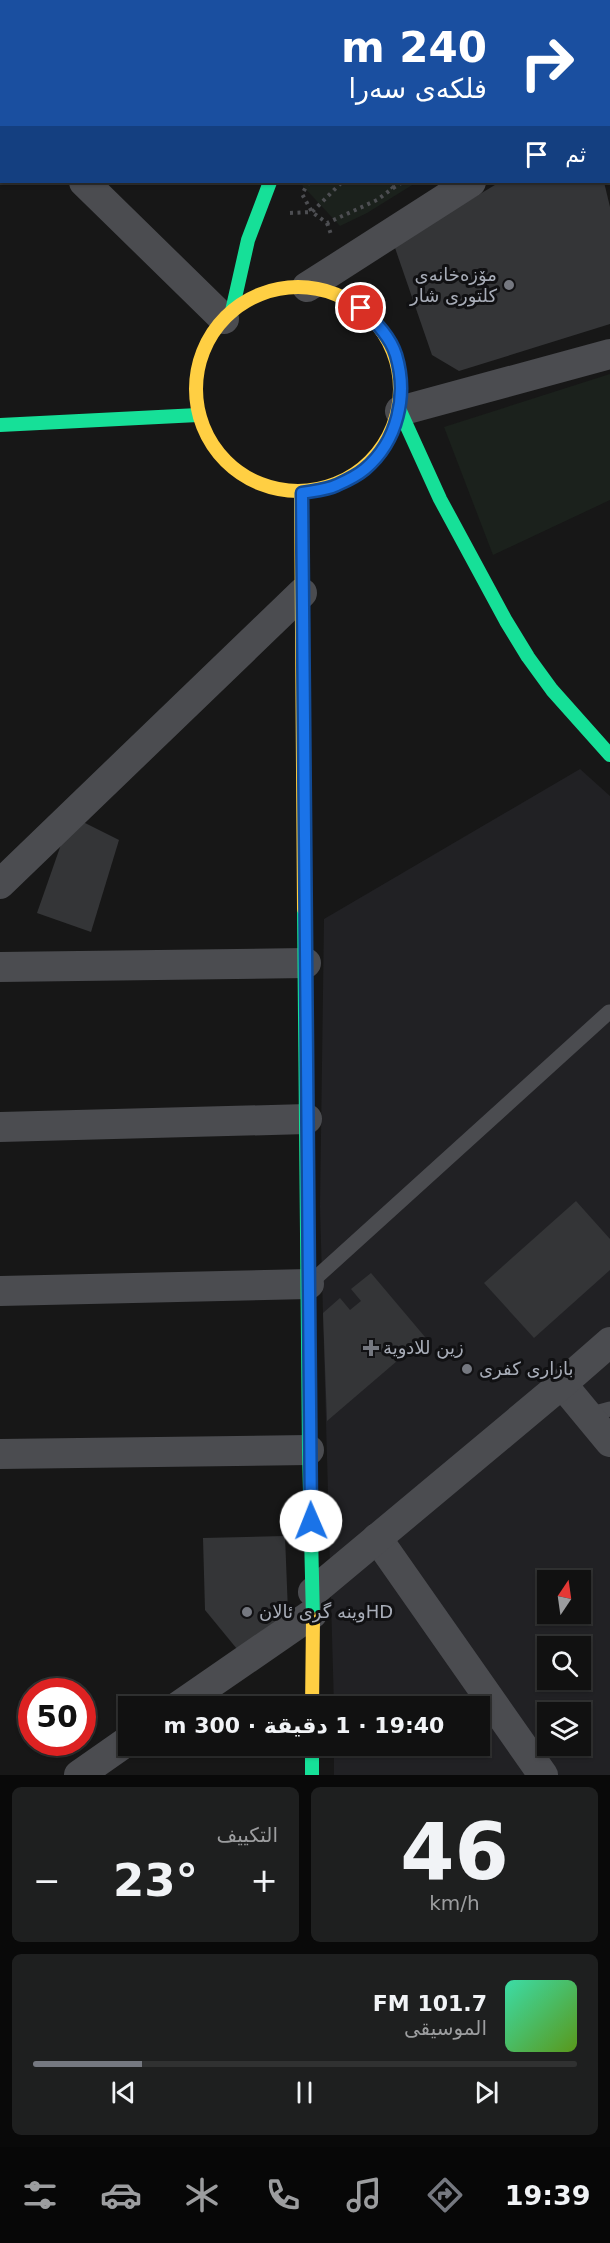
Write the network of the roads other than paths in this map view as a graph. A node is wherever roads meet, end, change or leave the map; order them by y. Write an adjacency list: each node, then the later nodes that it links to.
1 (85, 183): 5 (street)
2 (270, 183): 5 (main road)
3 (469, 183): 4 (street)
4 (308, 287): 5 (main road); 7 (main road)
5 (228, 315): 8 (main road)
6 (610, 354): 7 (street)
7 (400, 411): 10 (main road); 12 (main road)
8 (198, 415): 9 (main road); 10 (main road)
9 (0, 425)
10 (302, 493): 11 (main road)
11 (302, 592): 13 (street); 14 (main road)
12 (610, 755)
13 (0, 884)
14 (306, 963): 15 (street); 17 (main road)
15 (0, 967)
16 (609, 1012): 19 (lane)
17 (307, 1119): 18 (street); 19 (main road)
18 (0, 1127)
19 (309, 1284): 20 (street); 25 (main road)
20 (0, 1291)
21 (610, 1342): 22 (street)
22 (562, 1384): 23 (street); 27 (street)
23 (599, 1412): 24 (street)
24 (610, 1442)
25 (309, 1450): 26 (street); 28 (main road)
26 (0, 1454)
27 (377, 1538): 28 (street); 35 (street)
28 (312, 1603): 29 (street); 30 (main road)
29 (191, 1696)
30 (312, 1696)
31 (118, 1748): 33 (street)
32 (312, 1756): 34 (main road)
33 (79, 1775)
34 (312, 1775)
35 (543, 1775)

